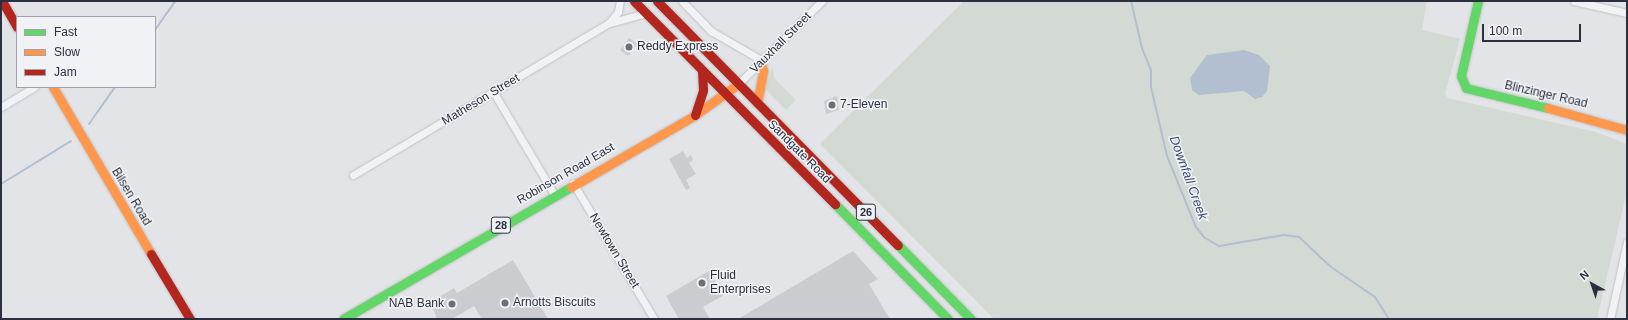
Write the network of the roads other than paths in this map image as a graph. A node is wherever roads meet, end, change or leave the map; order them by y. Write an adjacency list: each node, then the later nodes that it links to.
1 (2, 1): 12 (main road)
2 (620, 1): 11 (street, Matheson Street)
3 (634, 1): 9 (main road, Sandgate Road / 26)
4 (657, 1): 15 (main road, Sandgate Road / 26)
5 (682, 1): 13 (street)
6 (822, 1): 13 (street, Vauxhall Street)
7 (1478, 1): 23 (main road, Blinzinger Road)
8 (1574, 1): 10 (street)
9 (646, 13): 11 (street, Matheson Street); 14 (main road, Sandgate Road / 26)
10 (1627, 13)
11 (609, 23): 18 (street, Matheson Street)
12 (16, 25)
13 (762, 62): 15 (street, Vauxhall Street); 20 (main road)
14 (702, 70): 19 (main road, Sandgate Road / 26); 22 (main road)
15 (738, 84): 19 (main road, Robinson Road East / 28); 20 (main road, Sandgate Road / 26)
16 (32, 88): 21 (street)
17 (54, 88): 28 (main road, Bilsen Road)
18 (494, 92): 24 (street, Matheson Street); 26 (street)
19 (726, 94): 22 (main road, Robinson Road East / 28); 31 (main road, Sandgate Road / 26)
20 (757, 103): 32 (main road, Sandgate Road / 26)
21 (1, 107)
22 (695, 115): 25 (main road, Robinson Road East / 28)
23 (1627, 130)
24 (353, 175)
25 (573, 183): 26 (main road, Robinson Road East / 28); 30 (street, Newtown Street)
26 (554, 194): 29 (main road, Robinson Road East / 28)
27 (1627, 242): 33 (street)
28 (190, 319)
29 (343, 319)
30 (654, 319)
31 (948, 319)
32 (971, 319)
33 (1610, 319)

